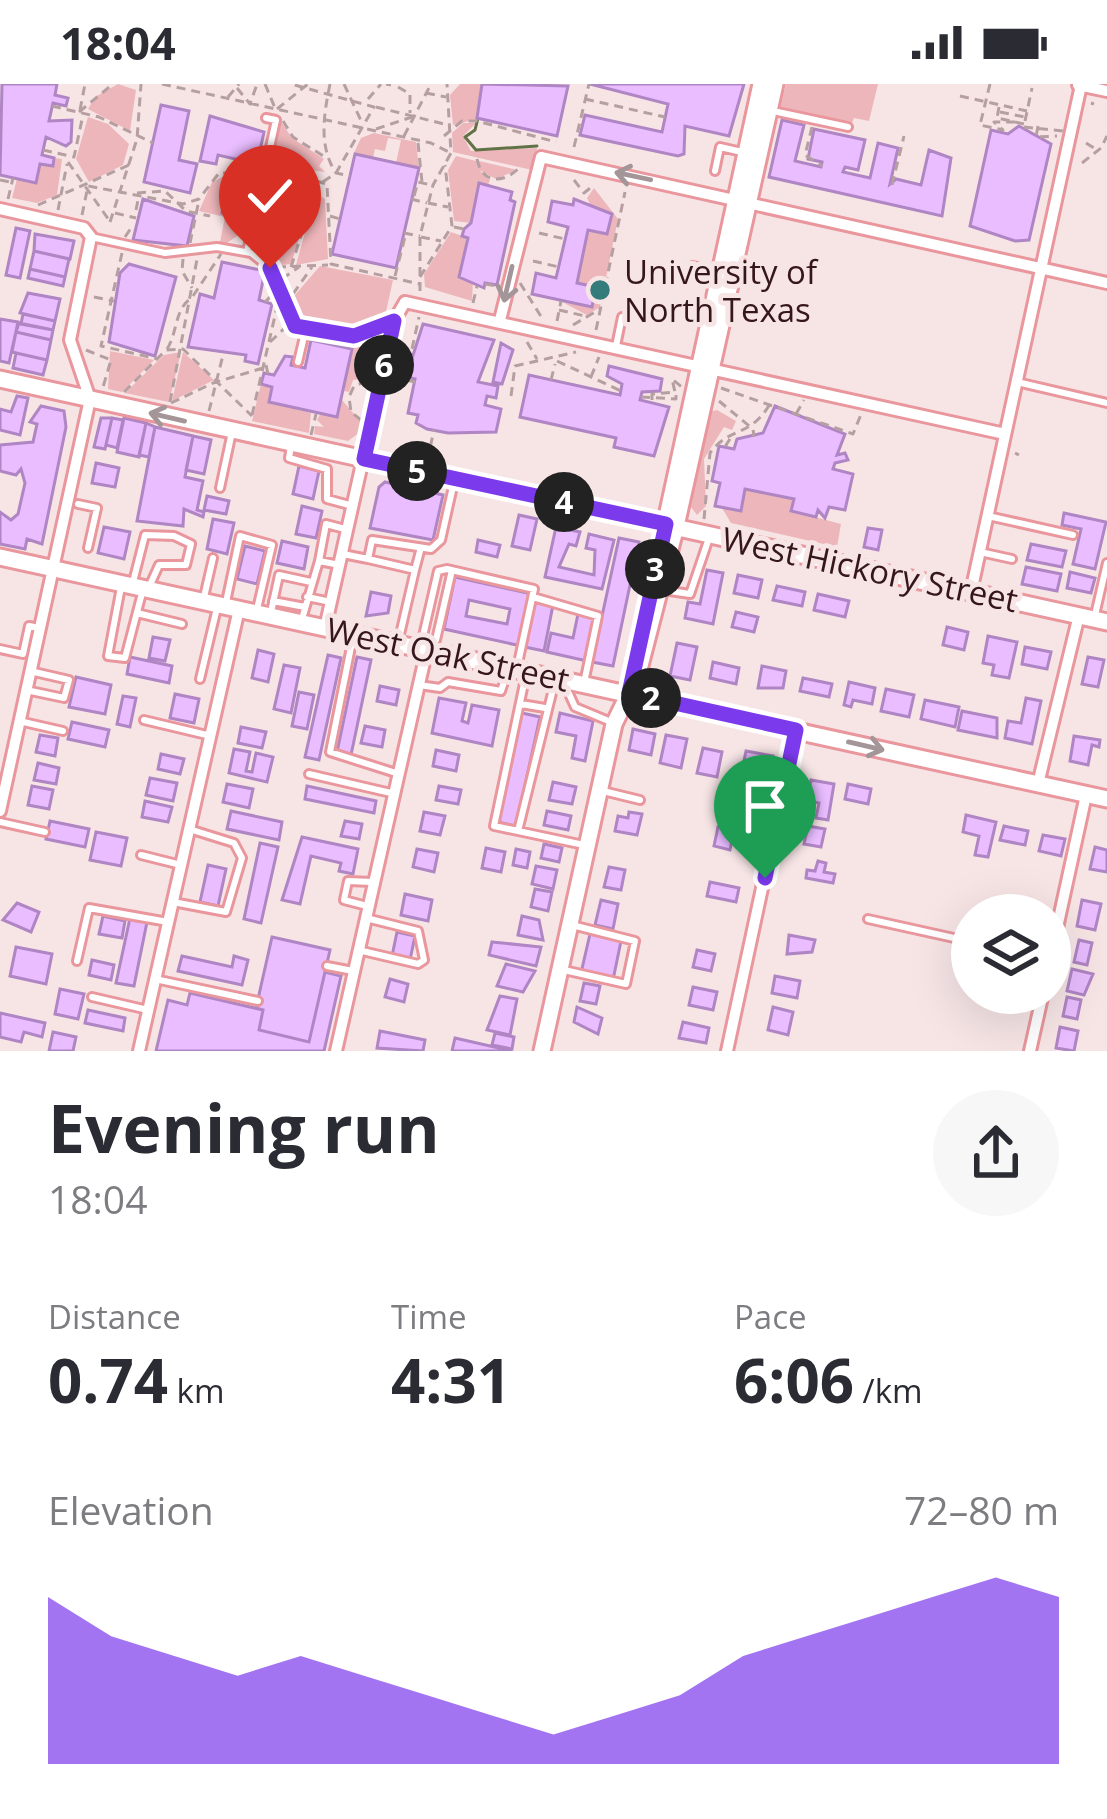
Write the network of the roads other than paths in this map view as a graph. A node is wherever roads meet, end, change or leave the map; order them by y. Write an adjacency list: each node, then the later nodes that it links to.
1 (761, 84): 8 (main road)
2 (775, 84): 5 (main road)
3 (1078, 85): 4 (street); 15 (street)
4 (1107, 91)
5 (769, 110): 7 (lane); 10 (main road)
6 (266, 118): 13 (lane)
7 (848, 128)
8 (745, 153): 9 (lane); 10 (main road)
9 (715, 171)
10 (742, 200): 15 (street); 16 (main road); 19 (street, one-way to 19); 24 (main road)
11 (4, 204): 12 (street)
12 (91, 237): 13 (lane); 27 (street)
13 (247, 252): 21 (lane)
14 (693, 266): 16 (lane)
15 (1041, 268): 17 (street); 26 (street)
16 (719, 272): 24 (main road)
17 (1107, 284)
18 (622, 317): 22 (lane)
19 (500, 320): 20 (street); 22 (street)
20 (394, 321): 21 (lane); 32 (street)
21 (306, 328): 23 (lane)
22 (616, 346): 24 (street)
23 (298, 362)
24 (705, 366): 30 (street); 38 (main road)
25 (0, 379): 27 (main road, West Hickory Street)
26 (1017, 382): 28 (lane); 30 (street)
27 (96, 394): 29 (main road, West Hickory Street, one-way to 27); 52 (street)
28 (1107, 403)
29 (232, 431): 31 (main road, West Hickory Street); 34 (lane)
30 (1005, 434): 37 (street)
31 (291, 444): 32 (main road, West Hickory Street); 36 (lane)
32 (364, 459): 33 (main road, West Hickory Street); 36 (street)
33 (455, 479): 38 (main road, West Hickory Street); 43 (lane)
34 (220, 488)
35 (78, 504): 42 (lane)
36 (353, 506): 40 (street)
37 (988, 516): 41 (lane); 44 (street)
38 (671, 525): 39 (main road, West Hickory Street); 57 (main road); 80 (main road)
39 (707, 526): 57 (lane); 58 (main road, West Hickory Street)
40 (348, 530): 48 (street); 50 (lane)
41 (1073, 535)
42 (88, 548)
43 (420, 551): 47 (lane); 53 (lane)
44 (980, 552): 49 (lane); 58 (street)
45 (0, 557): 52 (main road, West Oak Street)
46 (213, 558): 62 (lane)
47 (368, 559): 48 (lane); 53 (lane)
48 (341, 560): 50 (lane); 61 (street)
49 (1012, 560)
50 (319, 561): 55 (lane)
51 (1107, 563): 65 (lane)
52 (52, 568): 56 (main road, West Oak Street); 72 (street)
53 (415, 570): 69 (lane)
54 (452, 570): 60 (lane); 71 (lane); 71 (lane)
55 (310, 582): 59 (lane); 62 (lane)
56 (136, 586): 56 (lane); 62 (main road, West Oak Street); 63 (lane); 63 (lane)
57 (660, 589): 80 (main road)
58 (971, 592): 65 (main road, West Hickory Street)
59 (307, 597): 61 (lane); 64 (lane)
60 (533, 597): 73 (lane); 77 (lane)
61 (332, 602): 67 (street)
62 (241, 607): 62 (lane); 64 (main road, West Oak Street); 76 (lane); 88 (street)
63 (137, 614): 66 (lane)
64 (303, 615): 67 (main road, West Oak Street)
65 (1094, 618): 92 (street)
66 (182, 624)
67 (326, 628): 68 (main road, West Oak Street)
68 (354, 634): 69 (main road, West Oak Street); 90 (lane)
69 (398, 643): 71 (main road, West Oak Street)
70 (0, 649): 72 (lane)
71 (427, 649): 73 (main road, West Oak Street); 78 (street)
72 (28, 656): 74 (street)
73 (517, 668): 75 (main road, West Oak Street); 78 (lane); 81 (lane)
74 (30, 671): 79 (street); 79 (lane)
75 (561, 678): 77 (main road, West Oak Street); 82 (lane); 85 (lane)
76 (200, 679)
77 (584, 683): 80 (main road, West Oak Street)
78 (419, 685): 90 (street)
79 (26, 691): 84 (street)
80 (629, 693): 85 (main road); 86 (main road, West Oak Street)
81 (521, 704): 82 (lane); 101 (lane)
82 (545, 709): 101 (lane)
83 (144, 720): 88 (lane)
84 (19, 722): 87 (lane); 89 (street)
85 (614, 724): 93 (main road)
86 (796, 730): 92 (main road, West Oak Street, one-way to 92); 127 (street)
87 (63, 731)
88 (211, 736): 100 (street)
89 (5, 760): 98 (street)
90 (396, 773): 94 (street)
91 (309, 774): 94 (lane)
92 (1038, 784): 95 (main road, West Oak Street)
93 (600, 790): 96 (lane); 103 (main road)
94 (392, 793): 106 (street)
95 (1086, 795): 97 (main road, West Oak Street); 107 (street)
96 (640, 800)
97 (1107, 800)
98 (0, 811)
99 (0, 822): 102 (lane)
100 (189, 829): 105 (street); 108 (lane)
101 (518, 831): 103 (lane)
102 (45, 832)
103 (588, 845): 112 (main road)
104 (141, 855): 105 (lane)
105 (181, 865): 108 (street)
106 (372, 882): 109 (street); 109 (lane)
107 (1064, 894)
108 (172, 902): 111 (street)
109 (366, 912): 114 (street); 114 (lane)
110 (868, 919): 113 (lane)
111 (168, 922): 115 (lane); 119 (street)
112 (570, 925): 117 (main road); 117 (lane)
113 (951, 937)
114 (358, 950): 118 (street)
115 (77, 961)
116 (327, 965): 118 (lane)
117 (560, 969): 126 (main road)
118 (354, 971): 125 (street)
119 (155, 979): 121 (lane); 122 (street)
120 (92, 997): 122 (lane)
121 (258, 1001)
122 (148, 1010): 124 (street)
123 (1038, 1014): 128 (street)
124 (139, 1051)
125 (336, 1051)
126 (542, 1051)
127 (727, 1051)
128 (1030, 1051)

